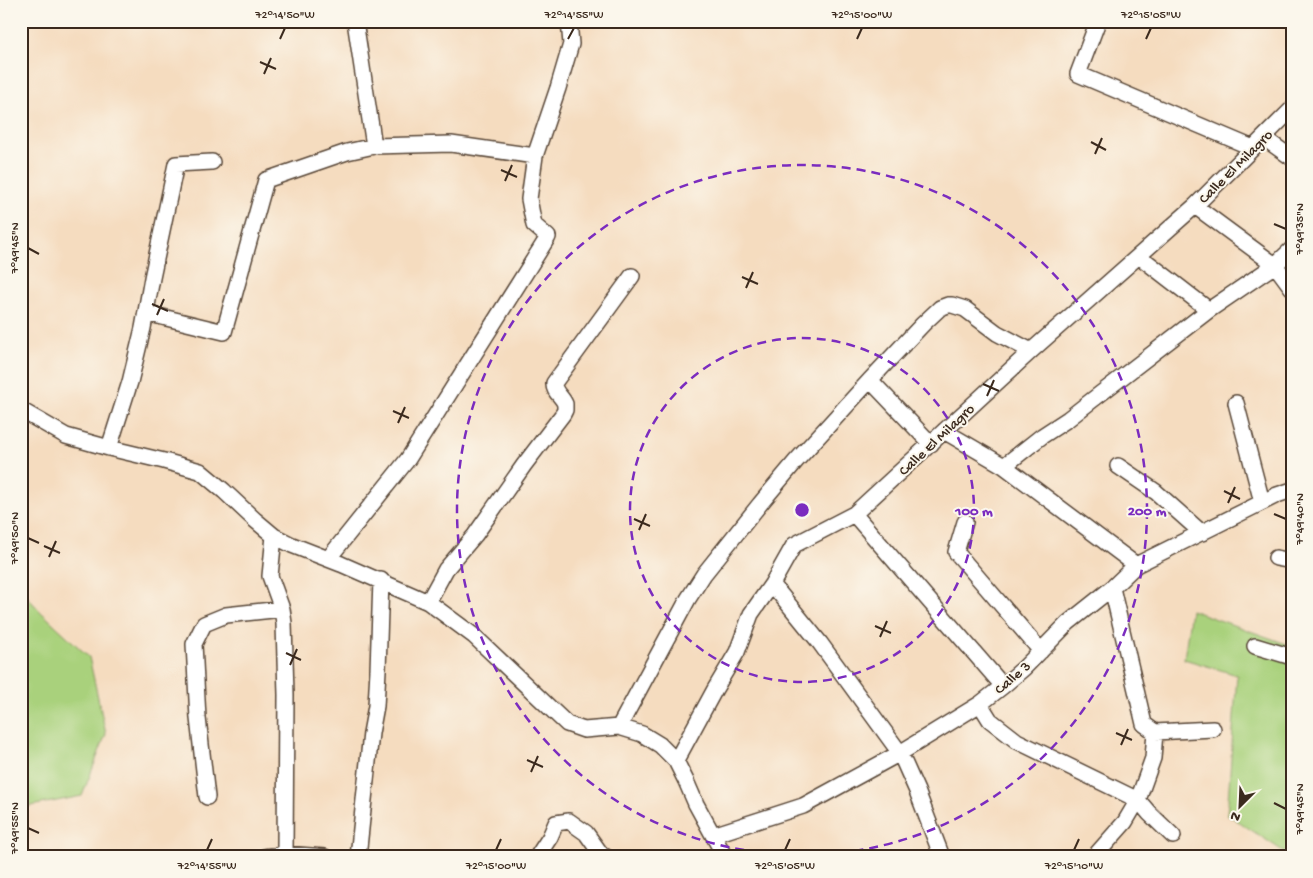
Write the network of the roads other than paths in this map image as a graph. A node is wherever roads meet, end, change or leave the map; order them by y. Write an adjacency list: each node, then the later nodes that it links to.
1 (354, 21): 6 (street)
2 (569, 21): 7 (street)
3 (1098, 21): 5 (street)
4 (1292, 109): 5 (street, Calle El Milagro)
5 (1258, 143): 8 (street); 10 (street, Calle El Milagro)
6 (374, 146): 7 (street); 17 (street)
7 (535, 156): 34 (street)
8 (1292, 158)
9 (212, 162): 17 (street)
10 (1194, 206): 12 (street, Calle El Milagro); 13 (street)
11 (1292, 248): 13 (street)
12 (1139, 256): 16 (street); 18 (street, Calle El Milagro)
13 (1275, 265): 15 (street); 16 (street)
14 (632, 276): 40 (street)
15 (1292, 288)
16 (1209, 310): 25 (street)
17 (146, 313): 24 (street)
18 (1031, 351): 19 (street); 22 (street, Calle El Milagro)
19 (870, 380): 23 (street); 47 (street)
20 (1236, 403): 28 (street)
21 (21, 410): 24 (street)
22 (944, 431): 23 (street, Calle El Milagro); 25 (street)
23 (931, 444): 29 (street, Calle El Milagro)
24 (109, 448): 32 (street)
25 (1004, 466): 36 (street)
26 (1118, 466): 31 (street)
27 (1292, 490): 28 (street, Calle 3)
28 (1262, 502): 31 (street, Calle 3)
29 (854, 514): 38 (street, Calle El Milagro); 45 (street)
30 (966, 522): 43 (street)
31 (1202, 533): 36 (street, Calle 3)
32 (274, 536): 34 (street); 41 (street)
33 (1276, 558): 35 (street)
34 (328, 559): 37 (street)
35 (1292, 561)
36 (1136, 565): 39 (street, Calle 3)
37 (381, 580): 40 (street); 59 (street)
38 (772, 584): 50 (street); 51 (street, Calle El Milagro)
39 (1112, 588): 43 (street, Calle 3); 49 (street)
40 (428, 602): 47 (street)
41 (282, 609): 52 (street); 56 (street)
42 (1255, 646): 44 (street)
43 (1041, 651): 45 (street, Calle 3)
44 (1292, 657)
45 (1003, 686): 46 (street, Calle 3)
46 (980, 704): 50 (street, Calle 3); 53 (street)
47 (619, 727): 51 (street)
48 (1213, 729): 49 (street)
49 (1155, 732): 53 (street)
50 (900, 753): 54 (street, Calle 3); 63 (street)
51 (676, 761): 54 (street)
52 (207, 797)
53 (1138, 800): 55 (street); 64 (street)
54 (713, 835): 62 (street)
55 (1173, 836)
56 (285, 854): 57 (street); 58 (street)
57 (264, 857)
58 (324, 857)
59 (358, 857)
60 (537, 857): 61 (street)
61 (606, 857)
62 (725, 857)
63 (942, 857)
64 (1094, 857)

